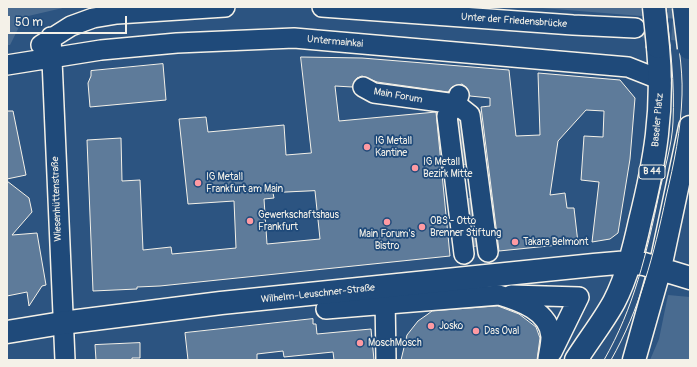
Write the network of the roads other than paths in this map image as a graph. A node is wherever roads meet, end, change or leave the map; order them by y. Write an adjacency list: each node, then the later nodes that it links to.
1 (225, 7): 6 (street)
2 (322, 7): 5 (street, Unter der Friedensbrücke)
3 (654, 7): 10 (main road, Baseler Platz / B 44, bridge)
4 (684, 7): 7 (main road, bridge)
5 (635, 28)
6 (51, 37): 8 (street, Wiesenhüttenstraße); 9 (street)
7 (689, 54)
8 (52, 58): 9 (street, Untermainkai); 10 (street, Untermainkai); 24 (street, Wiesenhüttenstraße)
9 (12, 63)
10 (661, 80): 18 (main road, Baseler Platz / B 44)
11 (363, 87): 12 (street, Main Forum)
12 (454, 105): 14 (street, Main Forum); 15 (street)
13 (690, 128): 19 (main road, B 44)
14 (479, 180): 15 (street); 16 (street, Main Forum)
15 (454, 184): 17 (street)
16 (488, 252)
17 (464, 254)
18 (629, 262): 19 (main road); 24 (main road, Wilhelm-Leuschner-Straße); 29 (main road, Baseler Platz / B 44)
19 (660, 268): 20 (main road); 30 (main road, B 44)
20 (690, 278)
21 (499, 295): 22 (street, Wilhelm-Leuschner-Straße); 26 (street, Wilhelm-Leuschner-Straße); 26 (street, Wilhelm-Leuschner-Straße)
22 (385, 301): 23 (street, Wilhelm-Leuschner-Straße); 28 (street)
23 (326, 309)
24 (62, 323): 25 (main road, Wilhelm-Leuschner-Straße); 27 (street, Wiesenhüttenstraße)
25 (7, 332)
26 (548, 359)
27 (65, 360)
28 (386, 360)
29 (576, 360)
30 (634, 360)

